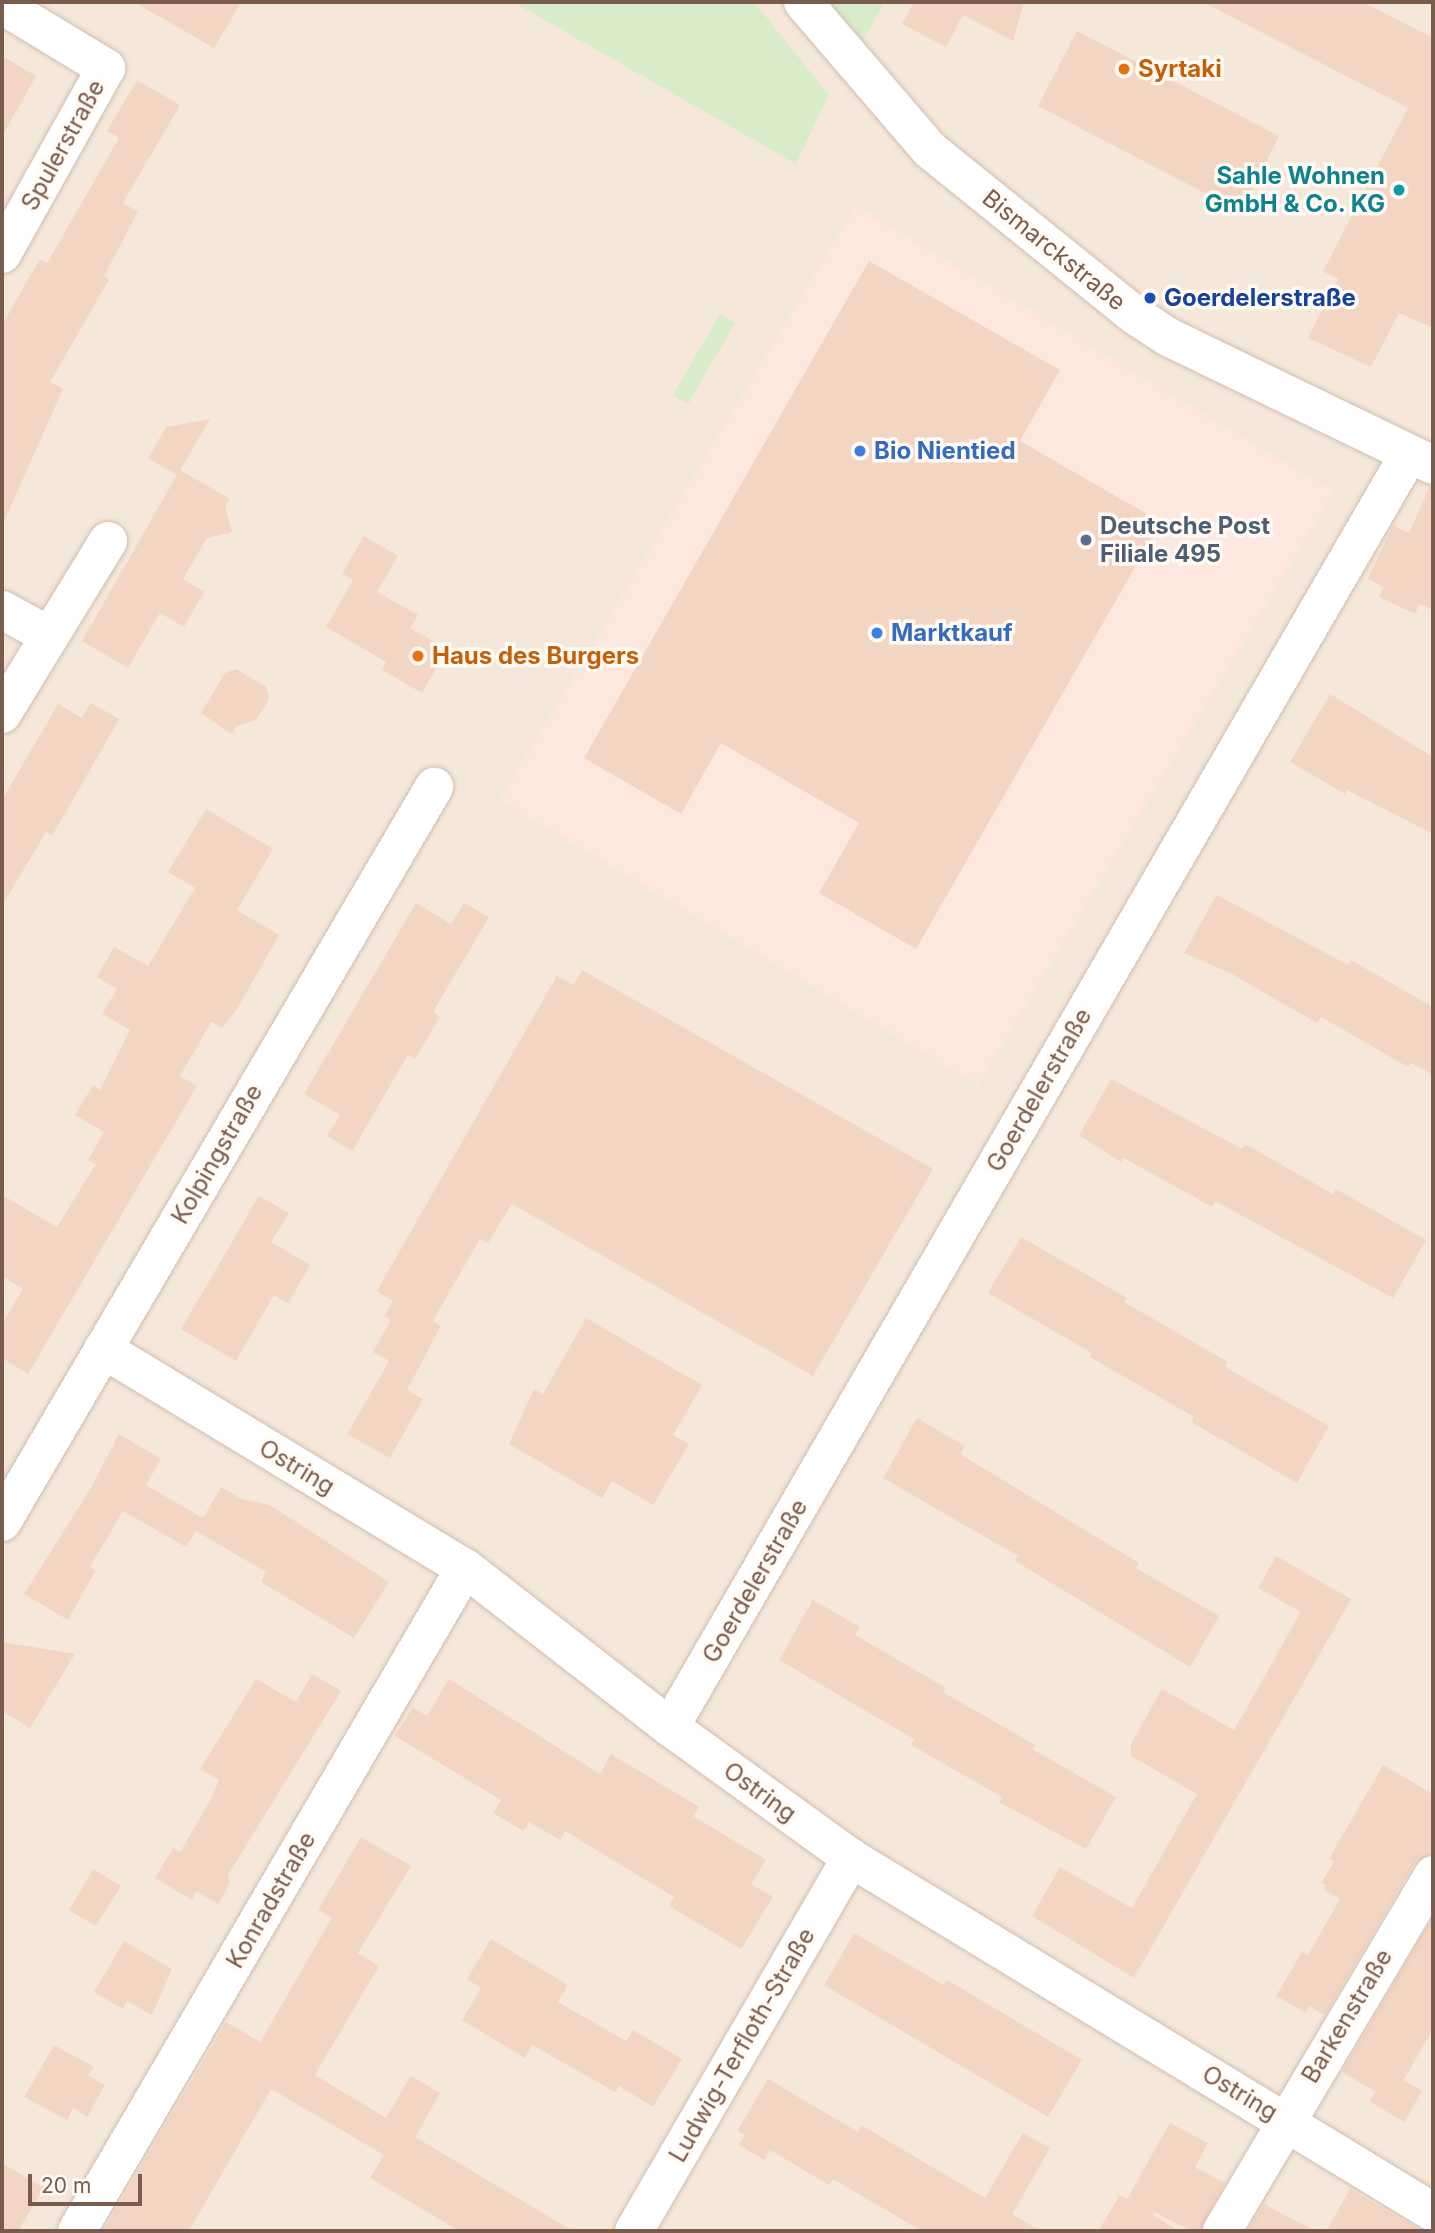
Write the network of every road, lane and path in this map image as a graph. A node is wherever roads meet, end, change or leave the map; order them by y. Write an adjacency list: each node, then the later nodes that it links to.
1 (803, 2): 4 (street, Bismarckstraße)
2 (2, 5): 3 (street, Spulerstraße)
3 (2, 254)
4 (1421, 460): 13 (street, Goerdelerstraße)
5 (108, 541): 7 (street)
6 (2, 610): 7 (street)
7 (48, 635): 8 (street)
8 (2, 714)
9 (434, 788): 10 (street, Kolpingstraße)
10 (103, 1349): 11 (street, Kolpingstraße); 12 (street, Ostring)
11 (2, 1522)
12 (465, 1568): 13 (street, Ostring); 18 (street, Konradstraße)
13 (670, 1727): 14 (street, Ostring)
14 (851, 1858): 16 (street, Ostring); 19 (street, Ludwig-Terfloth-Straße)
15 (1433, 1875): 16 (street, Barkenstraße)
16 (1285, 2120): 17 (street, Ostring); 20 (street, Barkenstraße)
17 (1433, 2212)
18 (77, 2231)
19 (634, 2231)
20 (1222, 2231)

